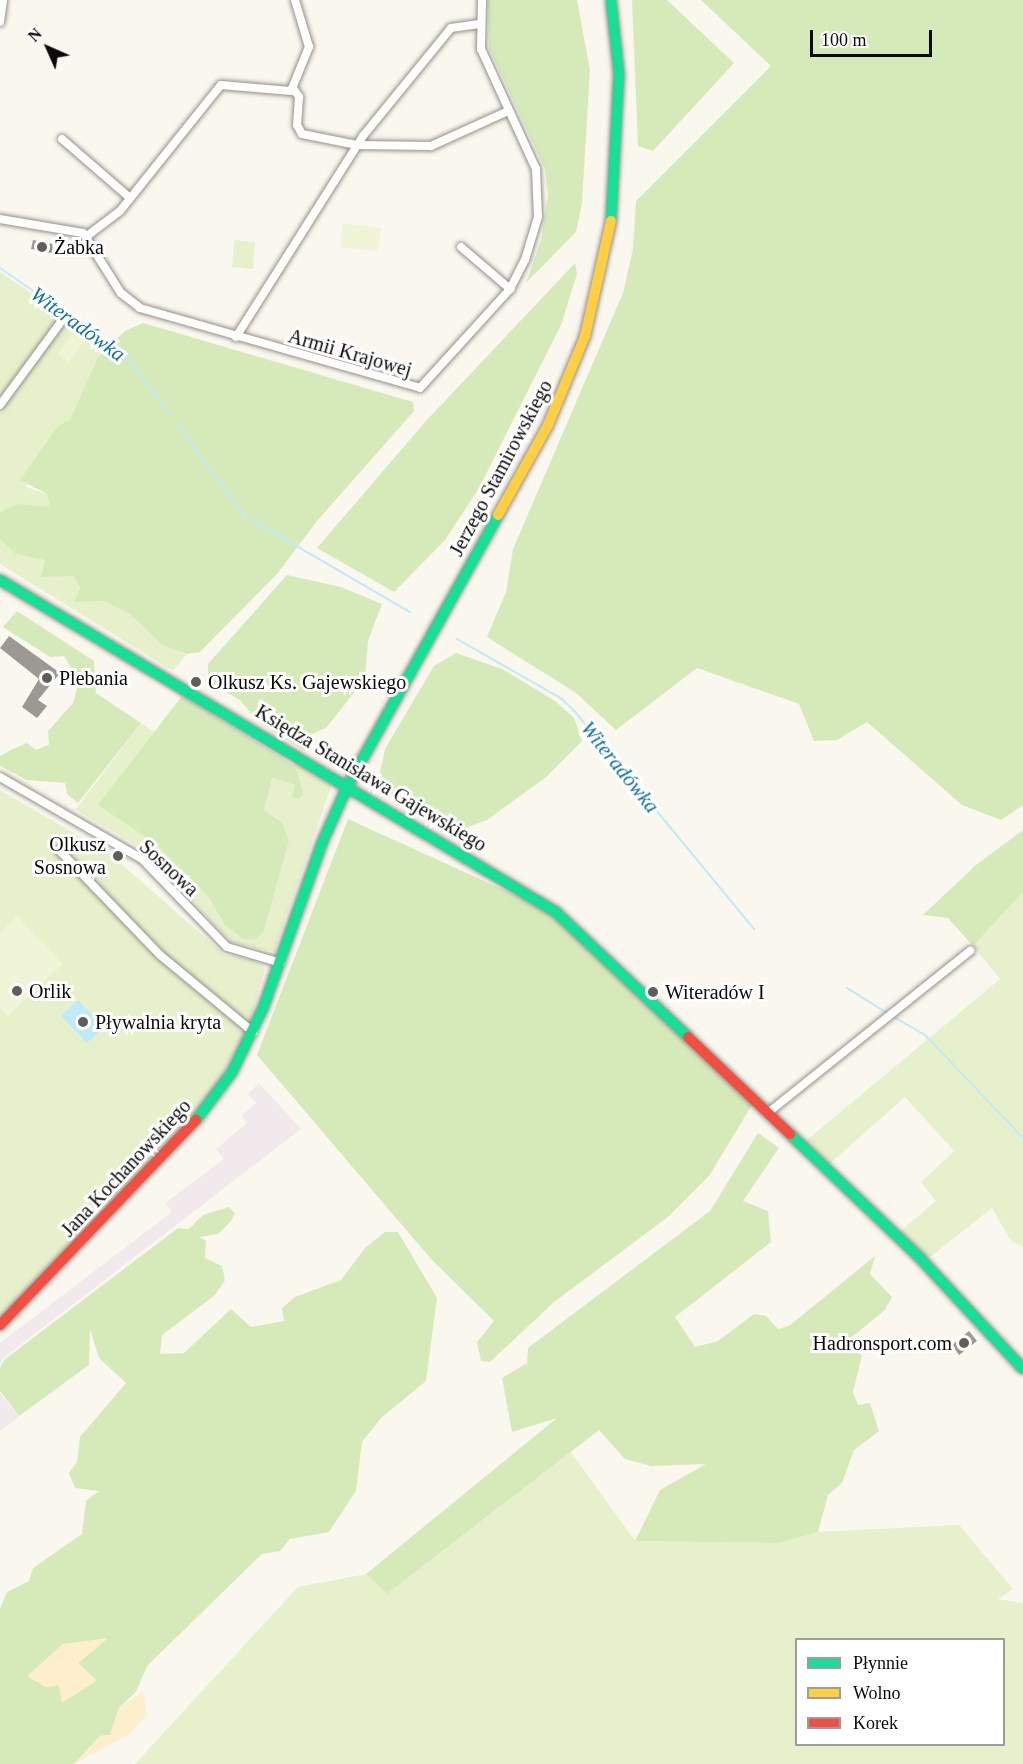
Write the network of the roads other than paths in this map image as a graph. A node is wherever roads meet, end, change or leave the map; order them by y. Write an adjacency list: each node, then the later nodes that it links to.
1 (3, 0): 5 (street)
2 (295, 0): 8 (street)
3 (482, 0): 7 (street, Armii Krajowej)
4 (611, 0): 22 (main road, Jerzego Stamirowskiego)
5 (1, 12): 6 (street)
6 (0, 22)
7 (478, 24): 9 (street, Armii Krajowej); 11 (street)
8 (293, 88): 11 (street); 12 (street)
9 (508, 111): 11 (street); 16 (street, Armii Krajowej)
10 (62, 139): 12 (street)
11 (357, 145): 18 (street)
12 (130, 198): 14 (street)
13 (0, 219): 14 (street)
14 (87, 236): 18 (street, Armii Krajowej)
15 (461, 247): 16 (street)
16 (510, 289): 18 (street, Armii Krajowej)
17 (62, 322): 19 (street)
18 (236, 337)
19 (0, 405)
20 (0, 580): 22 (main road, Księdza Stanisława Gajewskiego)
21 (0, 777): 25 (street, Sosnowa)
22 (348, 785): 25 (main road, Jana Kochanowskiego); 27 (main road, Księdza Stanisława Gajewskiego)
23 (59, 850): 26 (street)
24 (970, 951): 27 (street)
25 (280, 963): 26 (main road, Jana Kochanowskiego)
26 (252, 1032): 28 (main road, Jana Kochanowskiego)
27 (769, 1112): 29 (main road, Księdza Stanisława Gajewskiego)
28 (0, 1325)
29 (1023, 1369)

